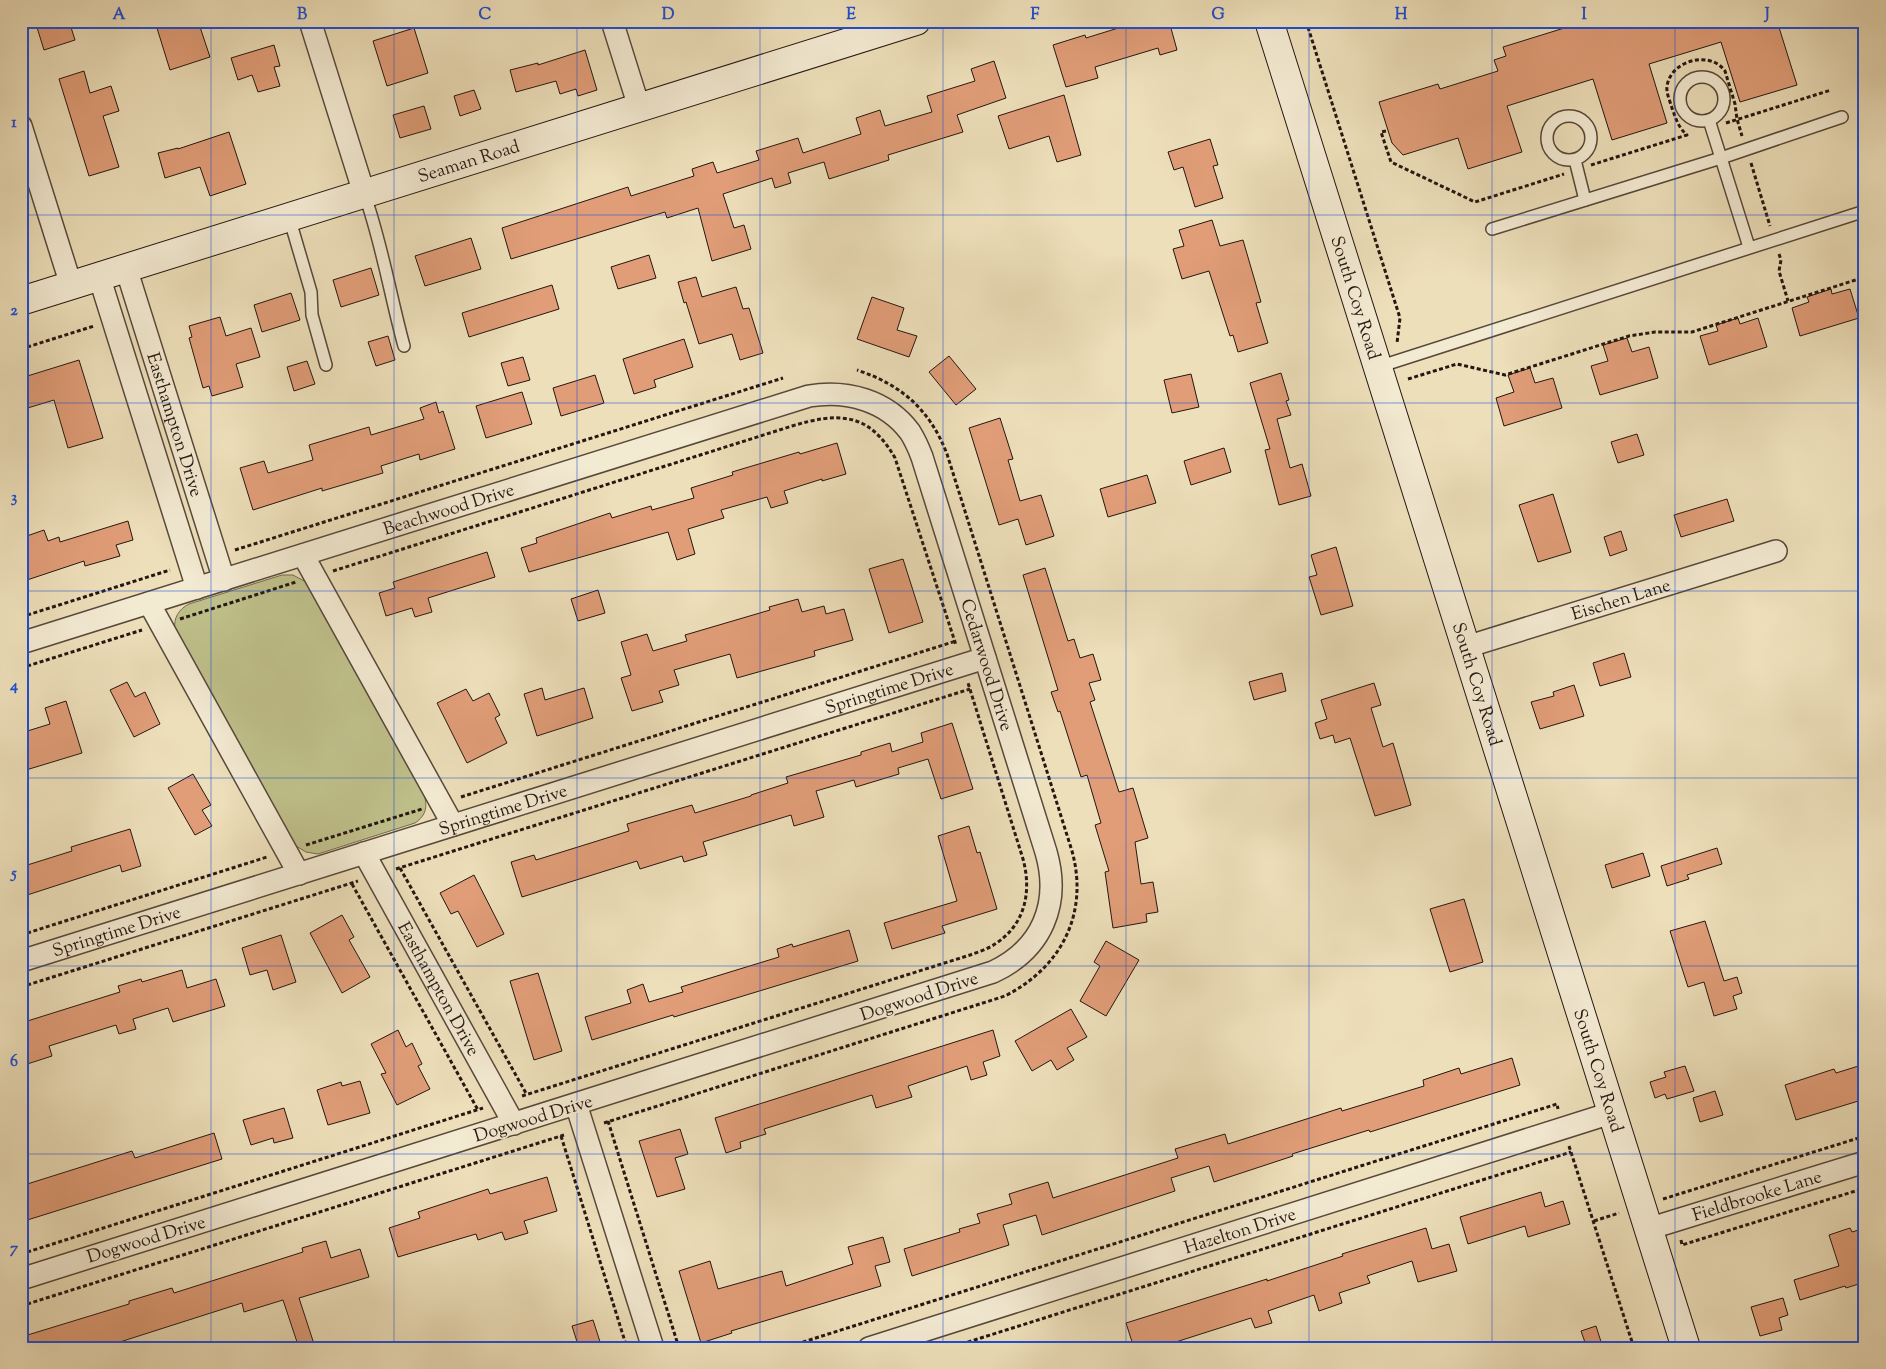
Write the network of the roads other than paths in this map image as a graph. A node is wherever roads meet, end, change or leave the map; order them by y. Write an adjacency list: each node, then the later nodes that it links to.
1 (310, 21): 11 (street)
2 (612, 21): 5 (street)
3 (916, 21): 5 (street, Seaman Road)
4 (1268, 21): 22 (street, South Coy Road)
5 (639, 107): 11 (street, Seaman Road)
6 (1842, 117): 9 (lane)
7 (1709, 120): 9 (lane)
8 (21, 126): 19 (street)
9 (1721, 158): 12 (lane); 16 (lane)
10 (1576, 165): 12 (lane)
11 (364, 193): 14 (street, Seaman Road); 21 (lane)
12 (1585, 200): 15 (lane)
13 (1865, 211): 16 (lane)
14 (289, 217): 17 (street, Seaman Road); 23 (lane)
15 (1492, 229)
16 (1750, 247): 22 (lane)
17 (126, 268): 18 (street, Seaman Road); 27 (street, Easthampton Drive)
18 (100, 276): 19 (street, Seaman Road); 28 (street, Easthampton Drive)
19 (71, 285): 20 (street, Seaman Road)
20 (21, 301)
21 (404, 346)
22 (1390, 363): 31 (street, South Coy Road)
23 (326, 365)
24 (876, 404): 26 (street, Beachwood Drive); 32 (street, Cedarwood Drive)
25 (1776, 551): 31 (street, Eischen Lane)
26 (303, 555): 27 (street, Beachwood Drive); 33 (street)
27 (224, 580): 28 (street, Beachwood Drive)
28 (197, 588): 29 (street, Beachwood Drive)
29 (149, 603): 30 (street, Beachwood Drive); 35 (street)
30 (21, 643)
31 (1466, 647): 39 (street, South Coy Road)
32 (985, 658): 33 (street, Springtime Drive); 36 (street, Cedarwood Drive)
33 (453, 825): 34 (street, Springtime Drive)
34 (364, 853): 35 (street, Springtime Drive); 40 (street, Easthampton Drive)
35 (299, 874): 37 (street, Springtime Drive)
36 (1035, 940): 38 (street, Dogwood Drive)
37 (21, 961)
38 (576, 1104): 40 (street, Dogwood Drive); 44 (street)
39 (1611, 1113): 42 (street, South Coy Road); 45 (street, Hazelton Drive)
40 (514, 1124): 43 (street, Dogwood Drive)
41 (1865, 1162): 42 (street, Fieldbrooke Lane)
42 (1648, 1229): 46 (street, South Coy Road)
43 (21, 1279)
44 (653, 1348)
45 (869, 1348)
46 (1686, 1348)

